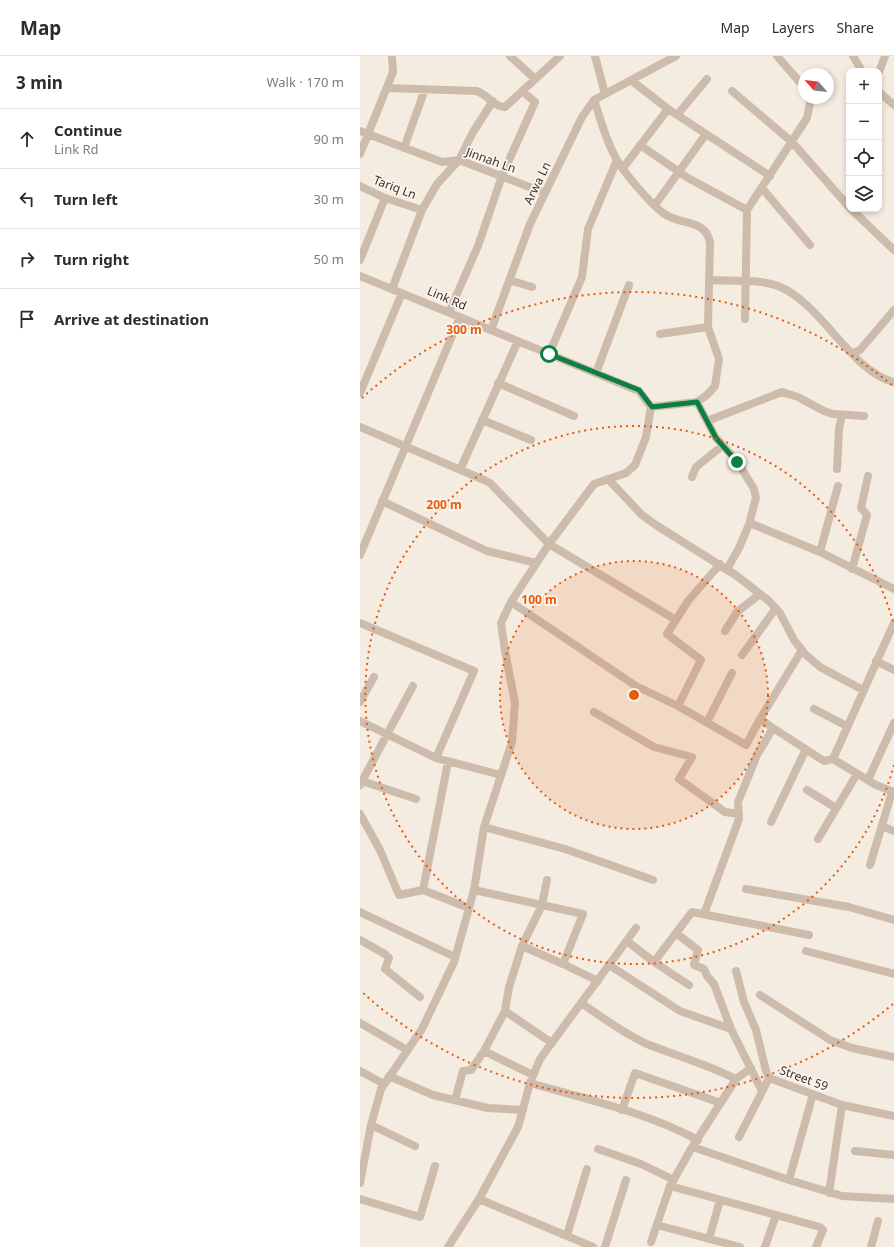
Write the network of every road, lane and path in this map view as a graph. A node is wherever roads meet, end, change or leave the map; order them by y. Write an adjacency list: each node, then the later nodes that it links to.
1 (392, 56): 15 (street)
2 (510, 56): 12 (street)
3 (560, 56): 12 (street)
4 (595, 56): 19 (street)
5 (676, 56): 13 (street)
6 (777, 56): 14 (street)
7 (852, 56): 9 (street)
8 (885, 56): 10 (street)
9 (860, 68)
10 (880, 68)
11 (707, 79): 26 (street)
12 (535, 80): 18 (street)
13 (631, 80): 19 (street); 25 (street)
14 (798, 80)
15 (387, 88): 16 (street); 28 (street)
16 (425, 89): 22 (street); 32 (street)
17 (732, 90): 30 (street)
18 (522, 91): 22 (street); 38 (street)
19 (605, 94): 21 (street)
20 (882, 95): 24 (street)
21 (594, 100): 35 (street); 42 (street, Arwa Ln)
22 (493, 101): 34 (street)
23 (810, 104): 30 (street)
24 (894, 105)
25 (668, 109): 26 (street); 31 (street)
26 (677, 115): 29 (street)
27 (360, 131): 28 (street, Jinnah Ln)
28 (368, 134): 32 (street, Jinnah Ln); 33 (street)
29 (706, 134): 37 (street); 39 (street)
30 (792, 142): 39 (street); 44 (street)
31 (640, 145): 36 (street); 37 (street)
32 (404, 148): 34 (street, Jinnah Ln)
33 (360, 154)
34 (459, 160): 38 (street, Jinnah Ln); 46 (street)
35 (617, 160): 36 (street); 69 (street)
36 (623, 168): 45 (street)
37 (679, 172): 45 (street); 47 (street)
38 (502, 176): 42 (street, Jinnah Ln); 61 (street)
39 (770, 176): 41 (street)
40 (360, 186): 43 (street, Tariq Ln)
41 (762, 188): 47 (street); 49 (street)
42 (545, 194): 53 (street, Arwa Ln)
43 (385, 198): 46 (street, Tariq Ln); 51 (street)
44 (846, 203)
45 (655, 205): 54 (street)
46 (422, 210): 58 (street)
47 (747, 210): 55 (street)
48 (854, 212): 50 (street)
49 (810, 244)
50 (894, 250)
51 (360, 260)
52 (360, 276): 58 (street, Link Rd)
53 (509, 280): 57 (street); 65 (street, Arwa Ln)
54 (709, 280): 55 (street); 64 (street)
55 (745, 282): 63 (street); 68 (street)
56 (629, 285): 70 (street)
57 (532, 287)
58 (392, 289): 59 (street, Link Rd)
59 (402, 293): 61 (street, Link Rd); 73 (street)
60 (894, 310): 68 (street)
61 (449, 312): 62 (street, Link Rd)
62 (460, 317): 65 (street, Link Rd); 83 (street)
63 (745, 319)
64 (708, 327): 66 (street); 74 (street)
65 (491, 330): 67 (street, Link Rd)
66 (660, 334)
67 (518, 341): 69 (street, Link Rd); 72 (street)
68 (853, 353): 71 (street)
69 (549, 354): 70 (street, Link Rd)
70 (596, 373): 75 (street, Link Rd)
71 (894, 382)
72 (498, 383): 77 (street); 79 (street)
73 (360, 393)
74 (697, 402): 75 (street); 80 (street)
75 (652, 407): 89 (street)
76 (842, 415): 78 (street); 80 (street); 85 (street)
77 (574, 416)
78 (864, 416)
79 (482, 420): 82 (street); 86 (street)
80 (707, 421): 84 (street)
81 (360, 427): 83 (street)
82 (531, 440)
83 (404, 446): 86 (street); 91 (street)
84 (722, 446): 88 (street); 92 (street)
85 (837, 469)
86 (460, 470): 93 (street)
87 (868, 476): 99 (street)
88 (692, 477)
89 (608, 479): 93 (street); 97 (street)
90 (838, 486): 94 (street)
91 (382, 501): 95 (street); 96 (street)
92 (750, 522): 94 (street); 98 (street)
93 (549, 544): 96 (street); 104 (street)
94 (820, 552): 99 (street)
95 (360, 555)
96 (536, 563): 102 (street)
97 (720, 564): 98 (street); 104 (street)
98 (727, 569): 101 (street)
99 (852, 569): 100 (street)
100 (894, 589)
101 (760, 594): 103 (street); 107 (street)
102 (511, 602): 117 (street); 133 (street)
103 (776, 608): 108 (street); 109 (street)
104 (676, 620): 117 (street)
105 (360, 623): 129 (street)
106 (893, 629): 110 (street)
107 (725, 631)
108 (802, 650): 115 (street); 120 (street)
109 (742, 655)
110 (876, 661): 111 (street); 115 (street)
111 (894, 670)
112 (732, 673): 122 (street)
113 (374, 677): 116 (street)
114 (413, 686): 126 (street)
115 (863, 690): 124 (street)
116 (360, 702)
117 (678, 706): 122 (street)
118 (814, 709): 124 (street)
119 (594, 712): 141 (street)
120 (760, 719): 122 (street); 125 (street)
121 (360, 721): 126 (street)
122 (707, 722)
123 (894, 723): 127 (street)
124 (847, 726): 130 (street)
125 (773, 728): 128 (street); 141 (street)
126 (387, 736): 129 (street); 135 (street)
127 (891, 738): 134 (street)
128 (806, 749): 130 (street); 142 (street)
129 (436, 758): 131 (street)
130 (833, 759): 132 (street)
131 (448, 762): 133 (street); 151 (street)
132 (857, 774): 134 (street); 139 (street)
133 (501, 775): 144 (street)
134 (868, 780): 137 (street)
135 (361, 783): 138 (street)
136 (807, 790): 139 (street)
137 (893, 792): 143 (street)
138 (416, 799)
139 (836, 808): 146 (street)
140 (360, 814): 151 (street)
141 (739, 814): 156 (street)
142 (771, 822)
143 (882, 826): 145 (street); 147 (street)
144 (484, 827): 149 (street); 152 (street)
145 (894, 831)
146 (818, 839)
147 (870, 865)
148 (548, 880): 153 (street)
149 (653, 880)
150 (746, 889): 157 (street)
151 (423, 890): 154 (street)
152 (474, 890): 153 (street); 154 (street)
153 (542, 905): 163 (street); 167 (street)
154 (469, 908): 165 (street)
155 (360, 912): 165 (street)
156 (704, 914): 159 (street); 160 (street)
157 (894, 920)
158 (636, 928): 162 (street)
159 (676, 933): 166 (street); 178 (street)
160 (809, 935)
161 (360, 940): 174 (street)
162 (627, 941): 166 (street); 168 (street)
163 (522, 946): 167 (street); 176 (street)
164 (806, 951): 170 (street)
165 (455, 957): 180 (street)
166 (654, 962): 172 (street)
167 (563, 964): 171 (street)
168 (609, 965): 171 (street); 178 (street)
169 (736, 971): 187 (street, Street 59)
170 (894, 974)
171 (598, 981): 175 (street)
172 (689, 985)
173 (760, 995): 182 (street)
174 (420, 997)
175 (581, 1003): 179 (street); 186 (street)
176 (505, 1011): 179 (street); 181 (street)
177 (360, 1023): 180 (street)
178 (731, 1029): 183 (street)
179 (552, 1043): 188 (street)
180 (407, 1050): 185 (street)
181 (484, 1051): 188 (street); 192 (street)
182 (894, 1057)
183 (751, 1068): 186 (street); 190 (street)
184 (360, 1071): 189 (street)
185 (390, 1076): 189 (street); 192 (street)
186 (736, 1078): 193 (street)
187 (769, 1078): 190 (street); 191 (street, Street 59)
188 (531, 1079): 195 (street); 196 (street)
189 (384, 1084): 198 (street)
190 (762, 1091): 199 (street)
191 (813, 1094): 194 (street, Street 59); 209 (street)
192 (455, 1100): 195 (street)
193 (721, 1103): 196 (street); 200 (street)
194 (842, 1105): 197 (street, Street 59); 212 (street)
195 (523, 1110): 214 (street)
196 (622, 1110): 200 (street)
197 (894, 1116)
198 (371, 1125): 201 (street); 205 (street)
199 (739, 1137)
200 (696, 1144): 209 (street); 211 (street)
201 (415, 1146)
202 (598, 1149): 211 (street)
203 (855, 1151): 204 (street)
204 (894, 1155)
205 (362, 1164): 210 (street)
206 (435, 1166): 213 (street)
207 (588, 1168): 220 (street)
208 (626, 1180): 225 (street)
209 (789, 1180): 212 (street)
210 (360, 1183)
211 (672, 1183): 216 (street); 219 (street)
212 (829, 1193): 215 (street)
213 (360, 1199)
214 (479, 1199): 220 (street); 223 (street)
215 (894, 1199)
216 (720, 1200): 217 (street); 221 (street)
217 (776, 1214): 227 (street); 228 (street)
218 (878, 1221): 229 (street)
219 (657, 1225): 221 (street); 222 (street)
220 (567, 1235): 224 (street)
221 (710, 1239): 226 (street)
222 (651, 1242)
223 (448, 1247)
224 (593, 1247)
225 (605, 1247)
226 (740, 1247)
227 (765, 1247)
228 (816, 1247)
229 (871, 1247)

